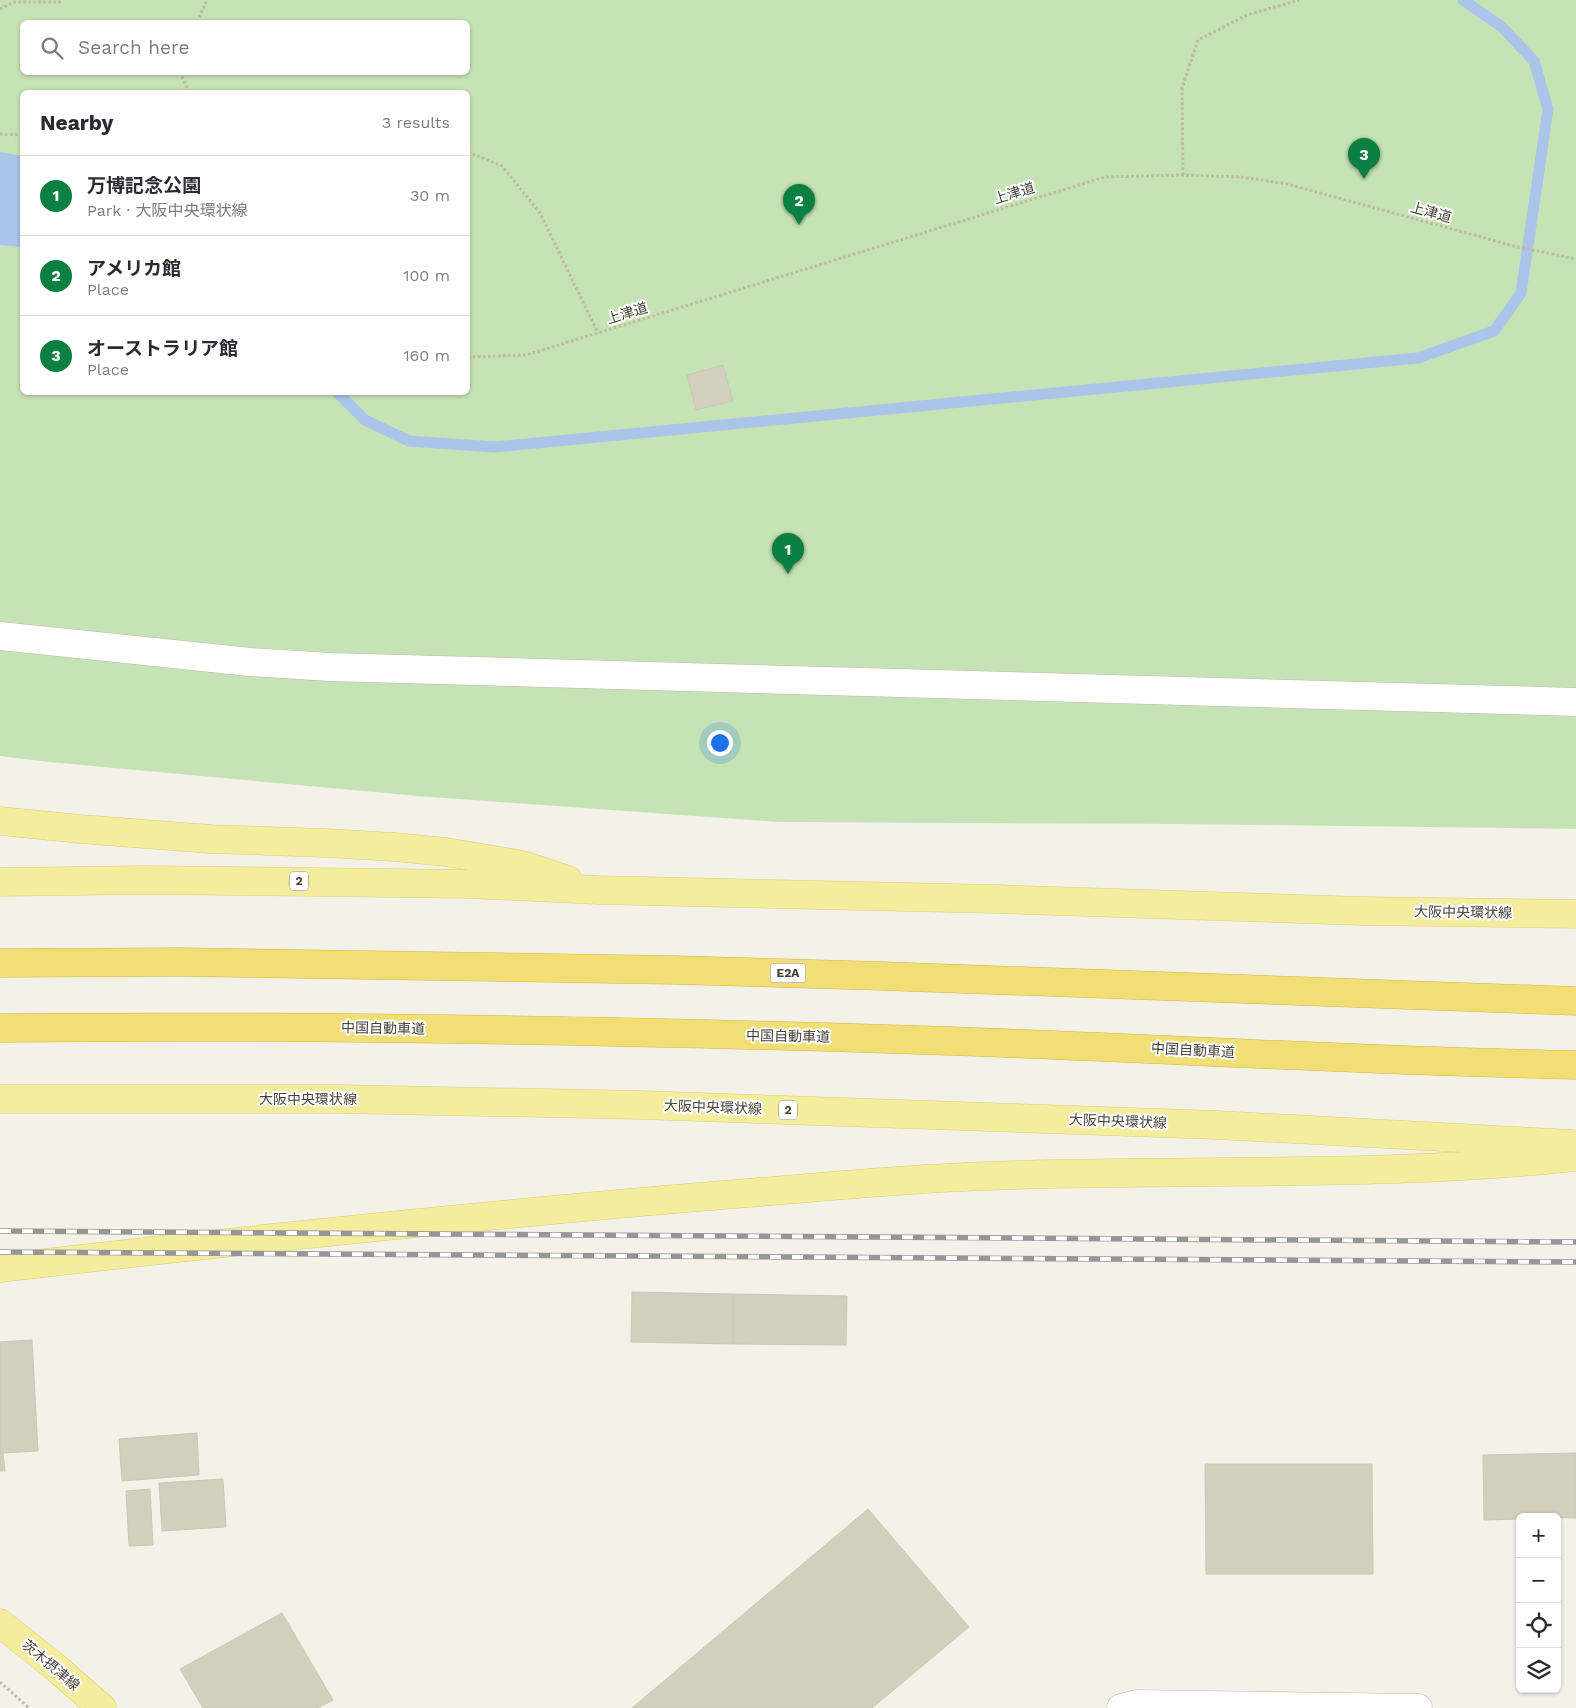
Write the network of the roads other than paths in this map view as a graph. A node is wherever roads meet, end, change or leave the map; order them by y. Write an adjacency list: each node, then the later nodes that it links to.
1 (0, 636): 2 (street)
2 (1576, 702)
3 (0, 820): 5 (main road)
4 (0, 882): 5 (main road, 大阪中央環状線 / 2)
5 (598, 890): 6 (main road, 大阪中央環状線 / 2)
6 (1576, 914)
7 (0, 963): 9 (highway, E2A)
8 (1576, 992): 9 (highway)
9 (1509, 999): 10 (highway, E2A)
10 (1576, 1000)
11 (0, 1028): 12 (highway, 中国自動車道)
12 (1576, 1067)
13 (0, 1099): 14 (main road, 大阪中央環状線 / 2)
14 (1576, 1144)
15 (1576, 1157): 16 (main road)
16 (0, 1268)
17 (0, 1623): 18 (main road, 茨木摂津線)
18 (102, 1708)
19 (1121, 1708): 20 (street)
20 (1418, 1708)

